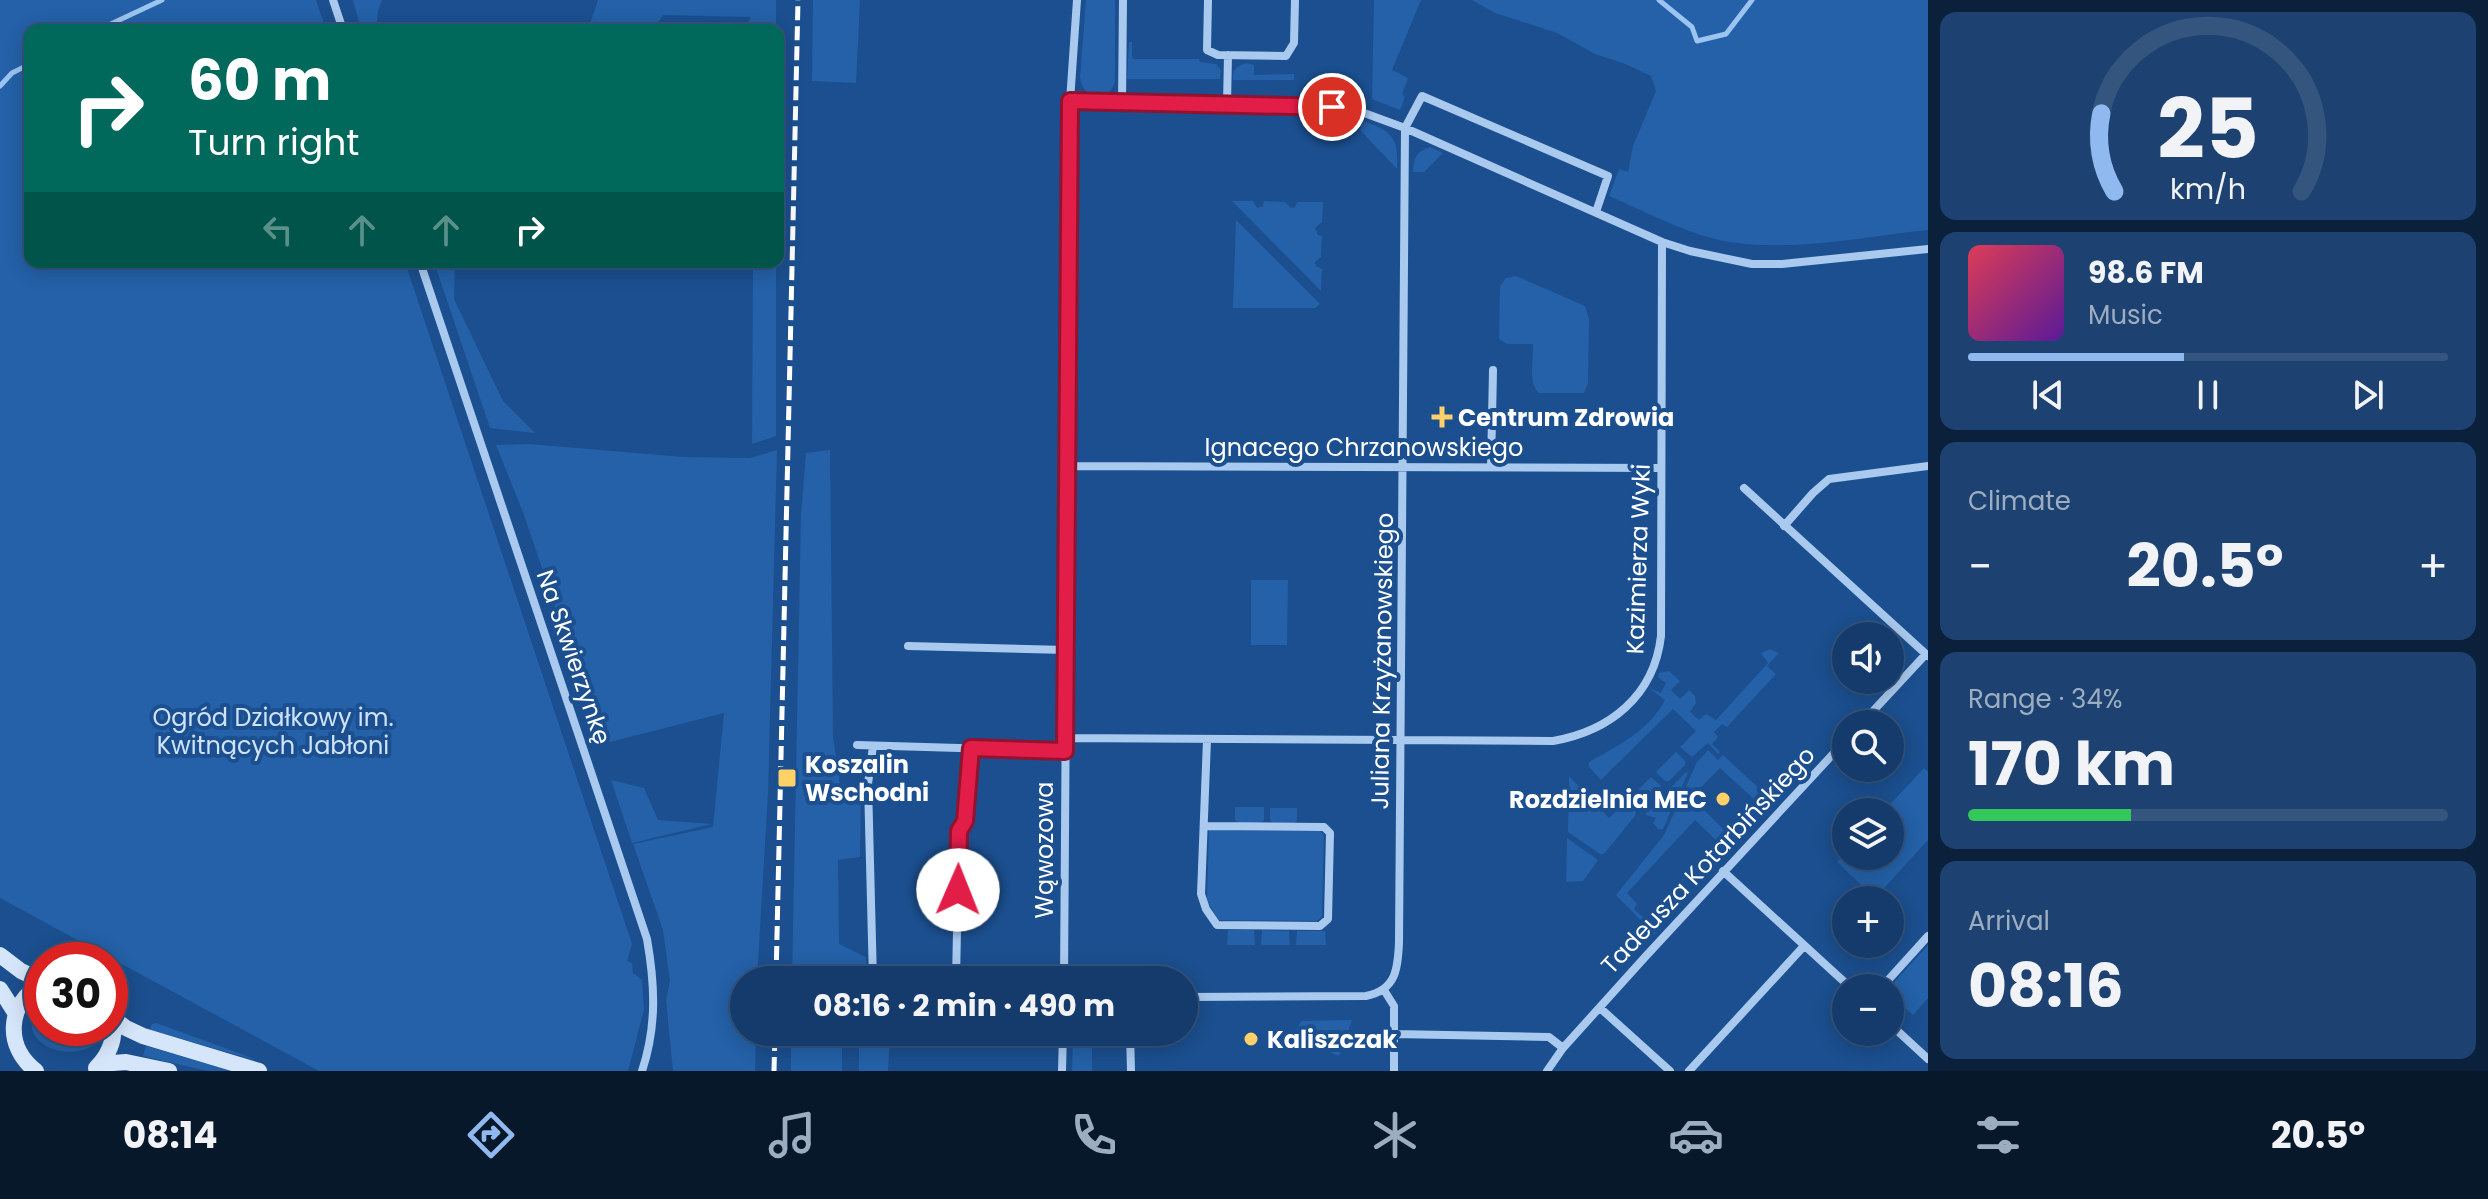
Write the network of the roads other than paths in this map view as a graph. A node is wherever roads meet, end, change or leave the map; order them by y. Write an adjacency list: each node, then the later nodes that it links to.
1 (333, 0): 6 (street)
2 (1077, 0): 8 (street, Wąwozowa)
3 (1123, 0): 9 (street)
4 (1208, 0): 7 (street)
5 (1295, 0): 7 (street)
6 (341, 24)
7 (1228, 55): 10 (street)
8 (1070, 101): 9 (street); 17 (street, Wąwozowa)
9 (1122, 103): 10 (street)
10 (1227, 104): 11 (street)
11 (1405, 128): 12 (street); 12 (street); 20 (street, Juliana Krzyżanowskiego)
12 (1596, 212): 13 (street)
13 (1662, 242): 14 (street); 21 (street, Kazimierza Wyki)
14 (1928, 249)
15 (422, 268): 65 (street, Na Skwierzynkę)
16 (1493, 370): 19 (street)
17 (1067, 466): 20 (street, Ignacego Chrzanowskiego); 25 (street, Wąwozowa)
18 (1928, 466): 23 (street)
19 (1491, 467): 20 (street, Ignacego Chrzanowskiego); 21 (street, Ignacego Chrzanowskiego)
20 (1404, 468): 29 (street, Juliana Krzyżanowskiego)
21 (1661, 468): 29 (street, Kazimierza Wyki)
22 (1744, 488): 23 (street)
23 (1784, 526): 26 (street)
24 (908, 646): 25 (street)
25 (1066, 650): 28 (street, Wąwozowa)
26 (1927, 655): 27 (street)
27 (1874, 710)
28 (1065, 738): 30 (street, Kazimierza Wyki); 34 (street, Wąwozowa)
29 (1399, 739): 30 (street, Kazimierza Wyki); 48 (street, Juliana Krzyżanowskiego)
30 (1207, 740): 36 (street)
31 (857, 745): 32 (street)
32 (873, 746): 33 (street); 41 (street)
33 (971, 748): 34 (street); 42 (street)
34 (1065, 751): 43 (street, Wąwozowa)
35 (1832, 755): 37 (street, Tadeusza Kotarbińskiego)
36 (1205, 826): 36 (street)
37 (1723, 871): 39 (street); 51 (street, Tadeusza Kotarbińskiego)
38 (1928, 936): 46 (street)
39 (1804, 946): 45 (street); 71 (street)
40 (0, 955): 44 (main road)
41 (873, 966)
42 (956, 966)
43 (1064, 966)
44 (24, 973)
45 (1835, 974)
46 (1894, 974)
47 (0, 989): 52 (main road)
48 (1384, 990): 49 (street); 54 (street)
49 (1198, 997)
50 (24, 998): 52 (main road)
51 (1600, 1008): 59 (street, Tadeusza Kotarbińskiego); 70 (street, Tadeusza Kotarbińskiego)
52 (16, 1014): 62 (main road)
53 (128, 1029): 64 (main road)
54 (1394, 1034): 59 (street); 68 (street)
55 (1904, 1037): 60 (street)
56 (110, 1046): 61 (main road)
57 (1063, 1046): 66 (street)
58 (1130, 1046): 67 (street)
59 (1563, 1048): 69 (street, Tadeusza Kotarbińskiego)
60 (1928, 1059)
61 (96, 1068): 63 (main road)
62 (33, 1070)
63 (169, 1071)
64 (259, 1071)
65 (642, 1071)
66 (1062, 1071)
67 (1131, 1071)
68 (1394, 1071)
69 (1547, 1071)
70 (1670, 1071)
71 (1689, 1071)

